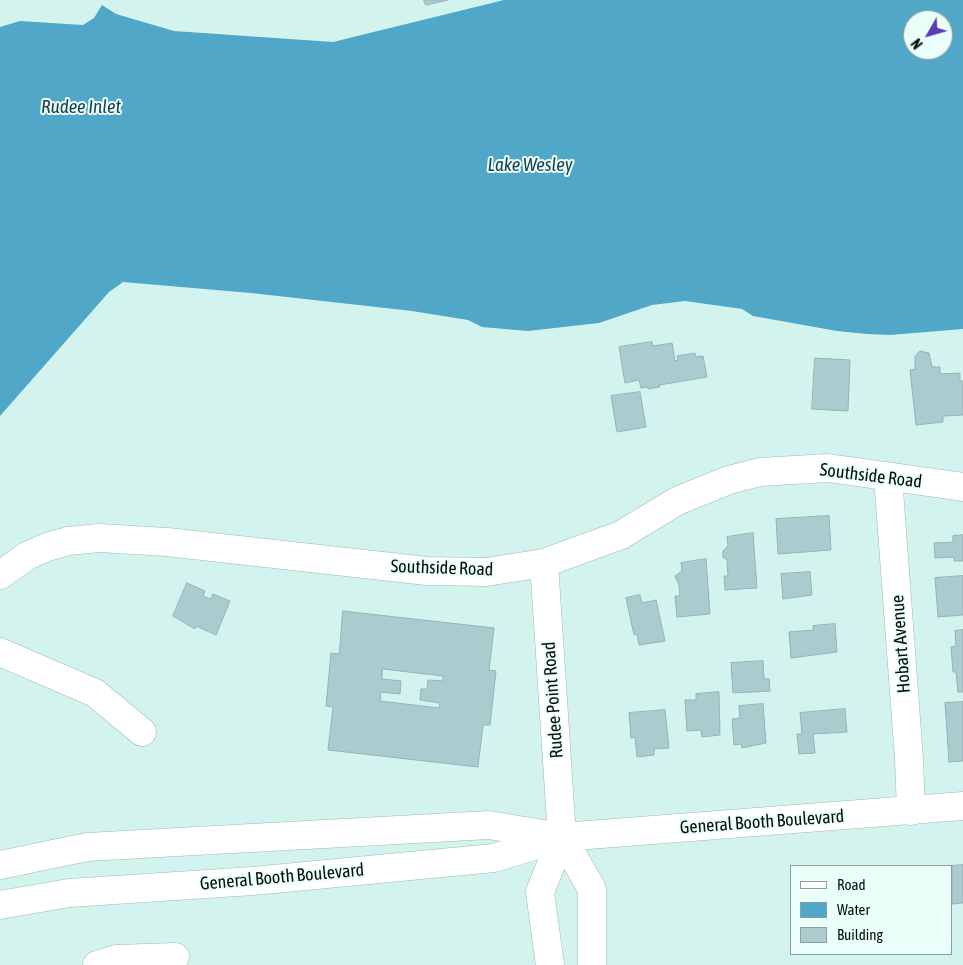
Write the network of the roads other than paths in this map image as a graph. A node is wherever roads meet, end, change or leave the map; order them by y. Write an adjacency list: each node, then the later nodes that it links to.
1 (888, 478): 2 (main road, Southside Road); 3 (main road, Southside Road); 8 (main road, Hobart Avenue)
2 (963, 488)
3 (544, 563): 4 (main road, Southside Road); 9 (main road, Rudee Point Road)
4 (0, 575)
5 (0, 652): 6 (main road)
6 (142, 732)
7 (963, 806): 8 (main road, General Booth Boulevard)
8 (911, 811): 9 (main road, General Booth Boulevard)
9 (562, 837): 10 (main road, General Booth Boulevard); 11 (main road, General Booth Boulevard); 14 (main road); 15 (main road)
10 (0, 865)
11 (0, 905)
12 (178, 962): 13 (main road)
13 (97, 965)
14 (550, 965)
15 (592, 965)

